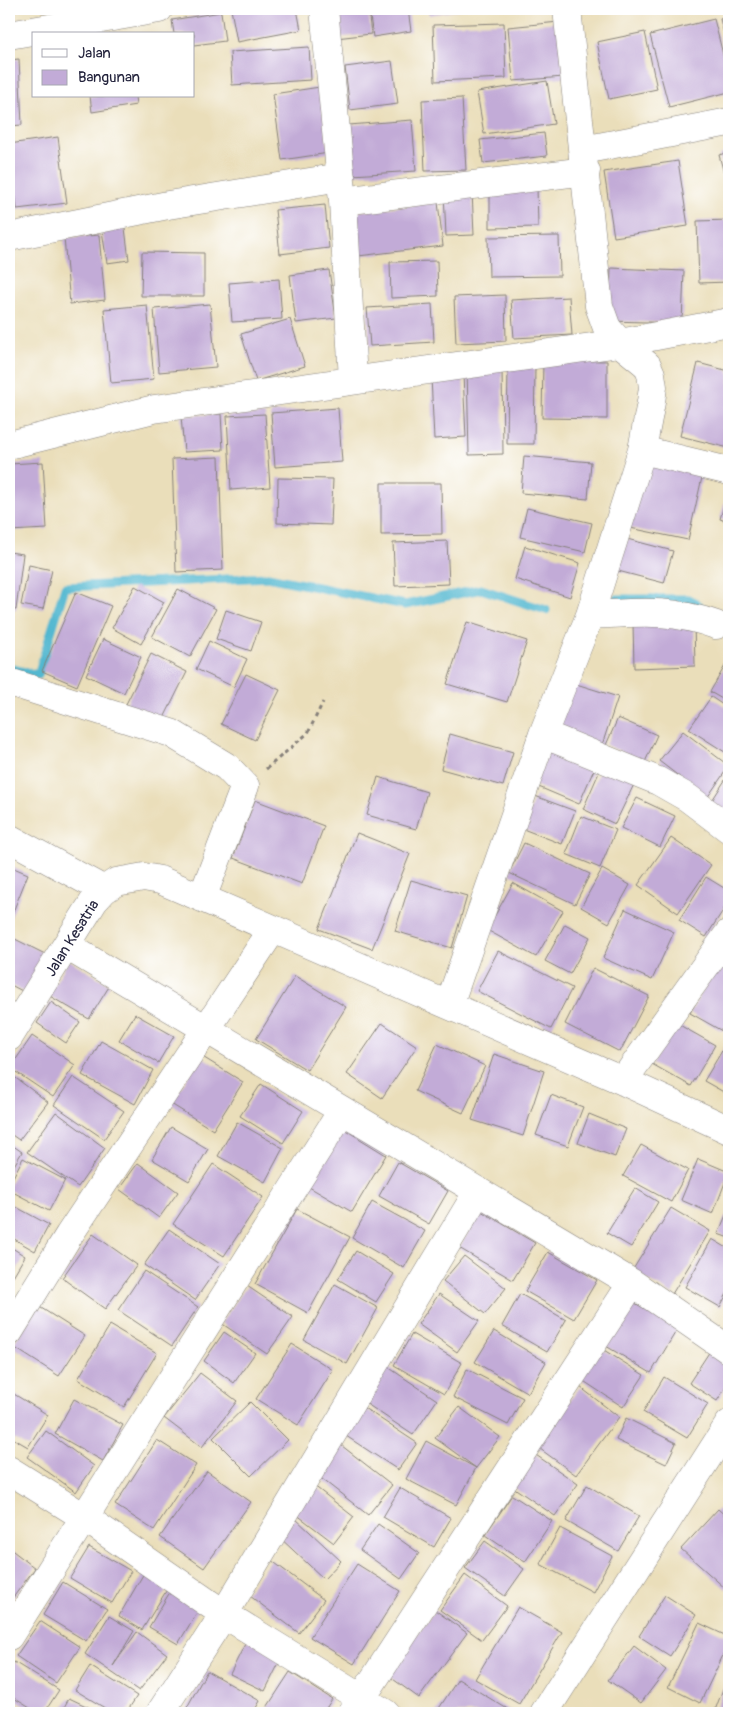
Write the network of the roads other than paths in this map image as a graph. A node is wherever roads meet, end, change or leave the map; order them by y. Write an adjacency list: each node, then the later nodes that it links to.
1 (159, 9): 4 (street)
2 (324, 9): 7 (street)
3 (567, 9): 6 (street)
4 (9, 35)
5 (729, 122): 6 (street)
6 (584, 160): 7 (street); 10 (street)
7 (342, 189): 8 (street); 11 (street)
8 (9, 237)
9 (729, 322): 10 (street)
10 (620, 343): 11 (street); 13 (street)
11 (353, 380): 12 (street)
12 (9, 445)
13 (642, 450): 14 (street); 15 (street)
14 (729, 471)
15 (590, 615): 16 (street); 18 (street)
16 (716, 625)
17 (9, 682): 22 (street)
18 (543, 734): 19 (street); 27 (street)
19 (729, 829)
20 (9, 838): 21 (street)
21 (104, 890): 22 (street, Jalan Kesatria); 25 (street, Jalan Kesatria)
22 (202, 898): 23 (street, Jalan Kesatria)
23 (273, 929): 27 (street, Jalan Kesatria); 28 (street)
24 (729, 933): 30 (street)
25 (67, 946): 26 (street, Jalan Kesatria); 28 (street)
26 (18, 1002): 29 (street, Jalan Kesatria)
27 (449, 1005): 30 (street, Jalan Kesatria)
28 (206, 1028): 31 (street); 35 (street)
29 (9, 1037)
30 (623, 1081): 32 (street, Jalan Kesatria)
31 (342, 1111): 33 (street); 39 (street)
32 (729, 1130)
33 (478, 1193): 34 (street); 40 (street)
34 (632, 1283): 36 (street); 42 (street)
35 (9, 1332)
36 (729, 1350)
37 (729, 1424): 45 (street)
38 (9, 1470): 39 (street)
39 (84, 1517): 40 (street); 41 (street)
40 (224, 1614): 42 (street); 43 (street)
41 (9, 1636)
42 (357, 1705): 44 (street)
43 (160, 1713)
44 (386, 1713)
45 (544, 1713)

